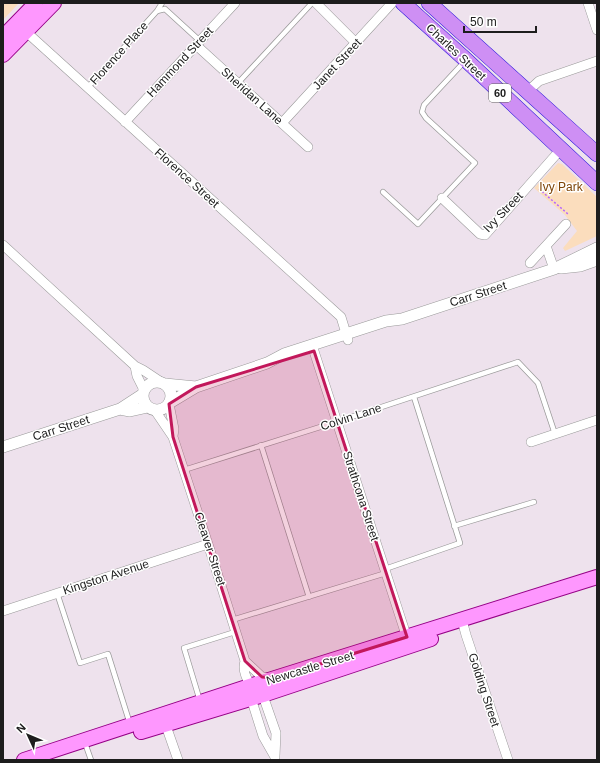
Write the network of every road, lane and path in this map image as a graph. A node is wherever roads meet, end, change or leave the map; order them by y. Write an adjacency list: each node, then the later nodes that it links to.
1 (36, 3): 13 (main road)
2 (54, 3): 13 (main road)
3 (163, 3): 11 (lane); 12 (lane)
4 (235, 3): 16 (street, Hammond Street)
5 (312, 3): 21 (lane)
6 (316, 3): 17 (street)
7 (392, 3): 17 (street, Janet Street)
8 (403, 3): 19 (highway, Charles Street / 60)
9 (429, 3): 23 (highway, Charles Street / 60)
10 (588, 3): 14 (street)
11 (164, 9): 12 (lane, Florence Place); 16 (lane)
12 (157, 11): 22 (lane, Florence Place)
13 (22, 27): 15 (main road); 18 (main road); 22 (street, Florence Street)
14 (597, 30)
15 (3, 37)
16 (198, 43): 21 (street, Sheridan Lane); 24 (street, Hammond Street)
17 (356, 43): 25 (street, Janet Street)
18 (3, 55)
19 (466, 60): 27 (highway, Charles Street / 60); 32 (lane)
20 (597, 61): 23 (street)
21 (238, 83): 25 (street, Sheridan Lane)
22 (88, 87): 24 (street, Florence Street)
23 (527, 92): 28 (highway, Charles Street / 60)
24 (125, 122): 41 (street, Florence Street)
25 (282, 123): 26 (street, Sheridan Lane)
26 (308, 147)
27 (561, 149): 29 (street, Ivy Street); 30 (highway, Charles Street / 60)
28 (597, 154)
29 (532, 182): 32 (street, Ivy Street); 33 (path)
30 (597, 184)
31 (383, 192): 32 (lane)
32 (442, 198)
33 (568, 214)
34 (566, 224): 36 (street)
35 (3, 245): 43 (street)
36 (546, 246): 39 (street); 40 (street)
37 (597, 248): 40 (street, Carr Street)
38 (597, 260): 40 (street, Carr Street)
39 (530, 263)
40 (554, 269): 41 (street, Carr Street)
41 (347, 337): 42 (street, Carr Street)
42 (313, 348): 45 (street, Carr Street); 52 (street, Strathcona Street)
43 (135, 366): 44 (street); 46 (street)
44 (163, 383): 45 (street, Carr Street); 46 (street); 48 (street)
45 (196, 387): 48 (street, Carr Street)
46 (144, 392): 49 (street, Carr Street); 50 (street)
47 (414, 397): 52 (lane, Colvin Lane); 53 (lane, Colvin Lane); 60 (lane)
48 (170, 403): 50 (street); 54 (street)
49 (120, 409): 50 (street, Carr Street); 57 (street, Carr Street)
50 (152, 409): 54 (street)
51 (597, 420): 53 (street)
52 (336, 422): 56 (lane, Colvin Lane); 62 (street, Strathcona Street)
53 (555, 434): 55 (street)
54 (173, 437): 58 (street, Cleaver Street)
55 (531, 442)
56 (261, 445): 58 (lane, Colvin Lane); 66 (lane)
57 (3, 447)
58 (184, 470): 61 (street, Cleaver Street)
59 (534, 502): 60 (lane)
60 (454, 526): 62 (lane)
61 (208, 544): 65 (street, Kingston Avenue); 68 (street, Cleaver Street)
62 (385, 571): 66 (lane); 71 (street, Strathcona Street)
63 (597, 577): 69 (main road, Newcastle Street)
64 (597, 585): 69 (main road, Newcastle Street)
65 (57, 593): 67 (street, Kingston Avenue); 77 (lane)
66 (309, 597): 68 (lane)
67 (3, 610)
68 (232, 620): 70 (street, Cleaver Street)
69 (463, 624): 71 (main road, Newcastle Street); 83 (street, Golding Street)
70 (235, 632): 72 (street, Cleaver Street); 75 (lane)
71 (408, 642): 73 (main road, Newcastle Street); 74 (main road, Newcastle Street)
72 (245, 661): 73 (street, Cleaver Street); 74 (street, Cleaver Street)
73 (275, 678): 74 (main road, Newcastle Street)
74 (253, 691): 75 (main road, Newcastle Street); 76 (main road, Newcastle Street); 79 (street); 79 (street)
75 (201, 702): 76 (main road, Newcastle Street)
76 (164, 719): 77 (main road, Newcastle Street); 78 (main road, Newcastle Street); 82 (street)
77 (131, 725): 78 (main road, Newcastle Street)
78 (87, 750): 80 (main road, Newcastle Street); 81 (main road, Newcastle Street)
79 (276, 758)
80 (24, 760)
81 (55, 760)
82 (178, 760)
83 (508, 760)

